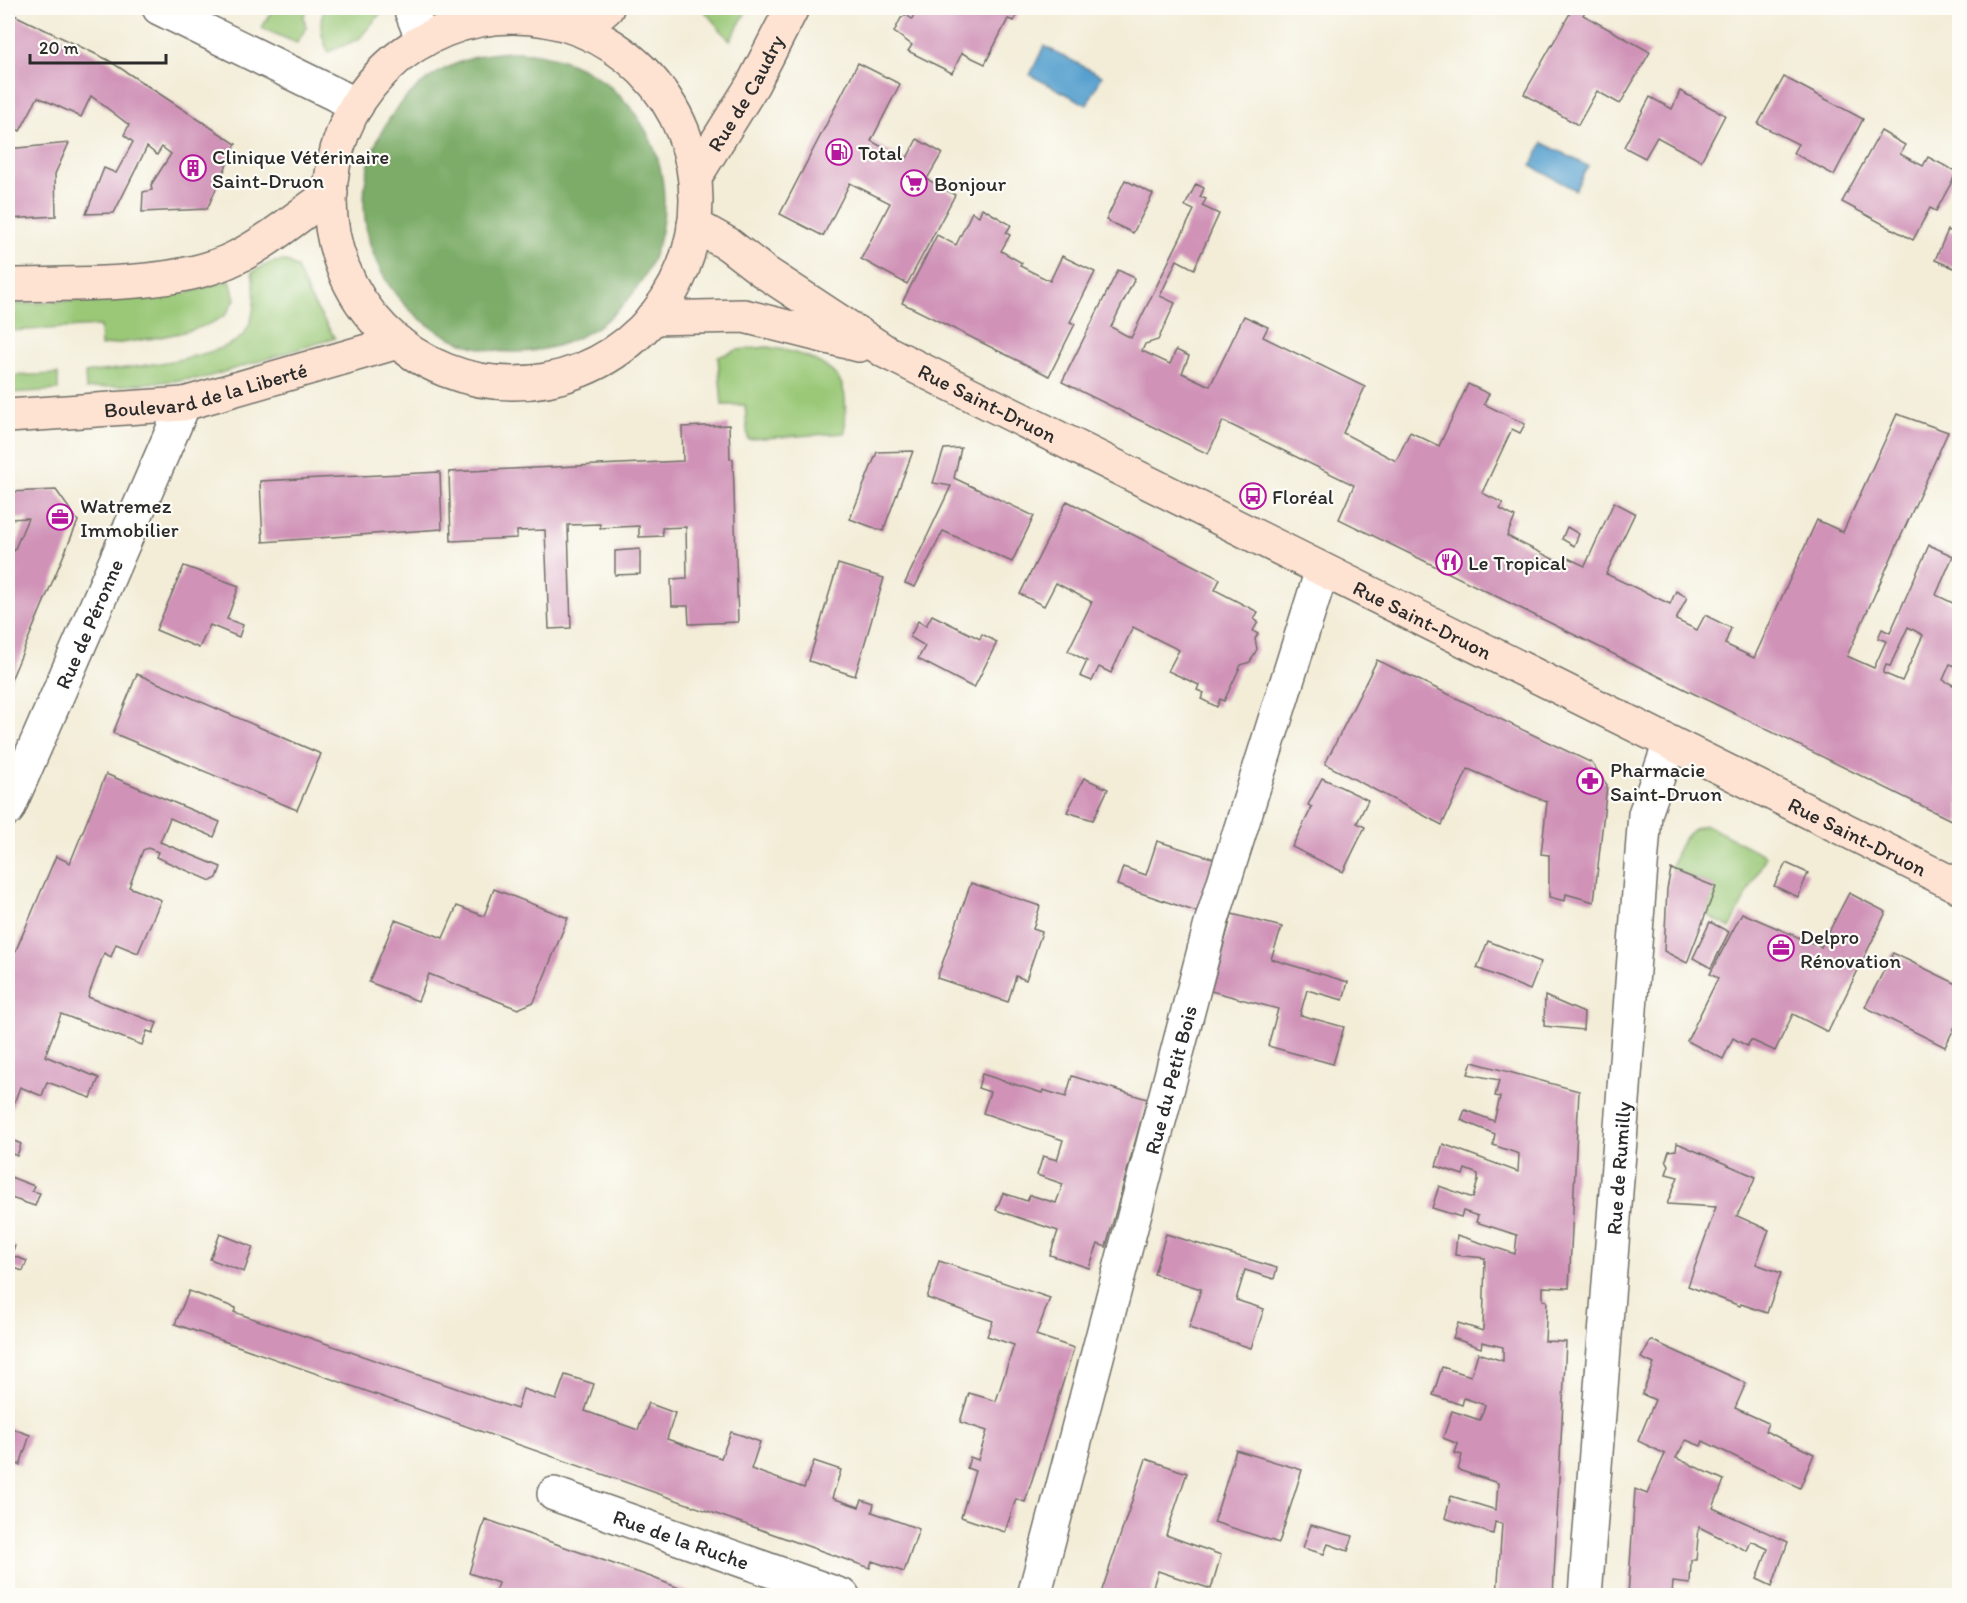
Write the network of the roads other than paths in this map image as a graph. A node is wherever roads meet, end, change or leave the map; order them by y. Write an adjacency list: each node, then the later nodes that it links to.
1 (159, 8): 8 (street)
2 (410, 8): 7 (street)
3 (607, 8): 6 (main road)
4 (792, 8): 9 (main road, Rue de Caudry)
5 (508, 12): 6 (main road); 7 (main road)
6 (582, 30): 9 (main road)
7 (423, 41): 8 (main road)
8 (357, 105): 10 (main road)
9 (695, 177): 11 (main road)
10 (331, 193): 12 (main road); 14 (main road)
11 (694, 225): 13 (main road); 15 (main road, Rue Saint-Druon)
12 (8, 285)
13 (652, 318): 14 (main road); 15 (main road, Rue Saint-Druon)
14 (398, 342): 16 (main road, Boulevard de la Liberté)
15 (886, 352): 18 (main road, Rue Saint-Druon)
16 (184, 404): 17 (main road, Boulevard de la Liberté); 20 (street, Rue de Péronne)
17 (8, 416)
18 (1322, 570): 19 (main road, Rue Saint-Druon); 24 (street, Rue du Petit Bois)
19 (1670, 744): 21 (main road, Rue Saint-Druon); 25 (street, Rue de Rumilly)
20 (8, 809)
21 (1959, 887)
22 (554, 1494): 23 (street, Rue de la Ruche)
23 (843, 1596)
24 (1034, 1596)
25 (1585, 1596)

